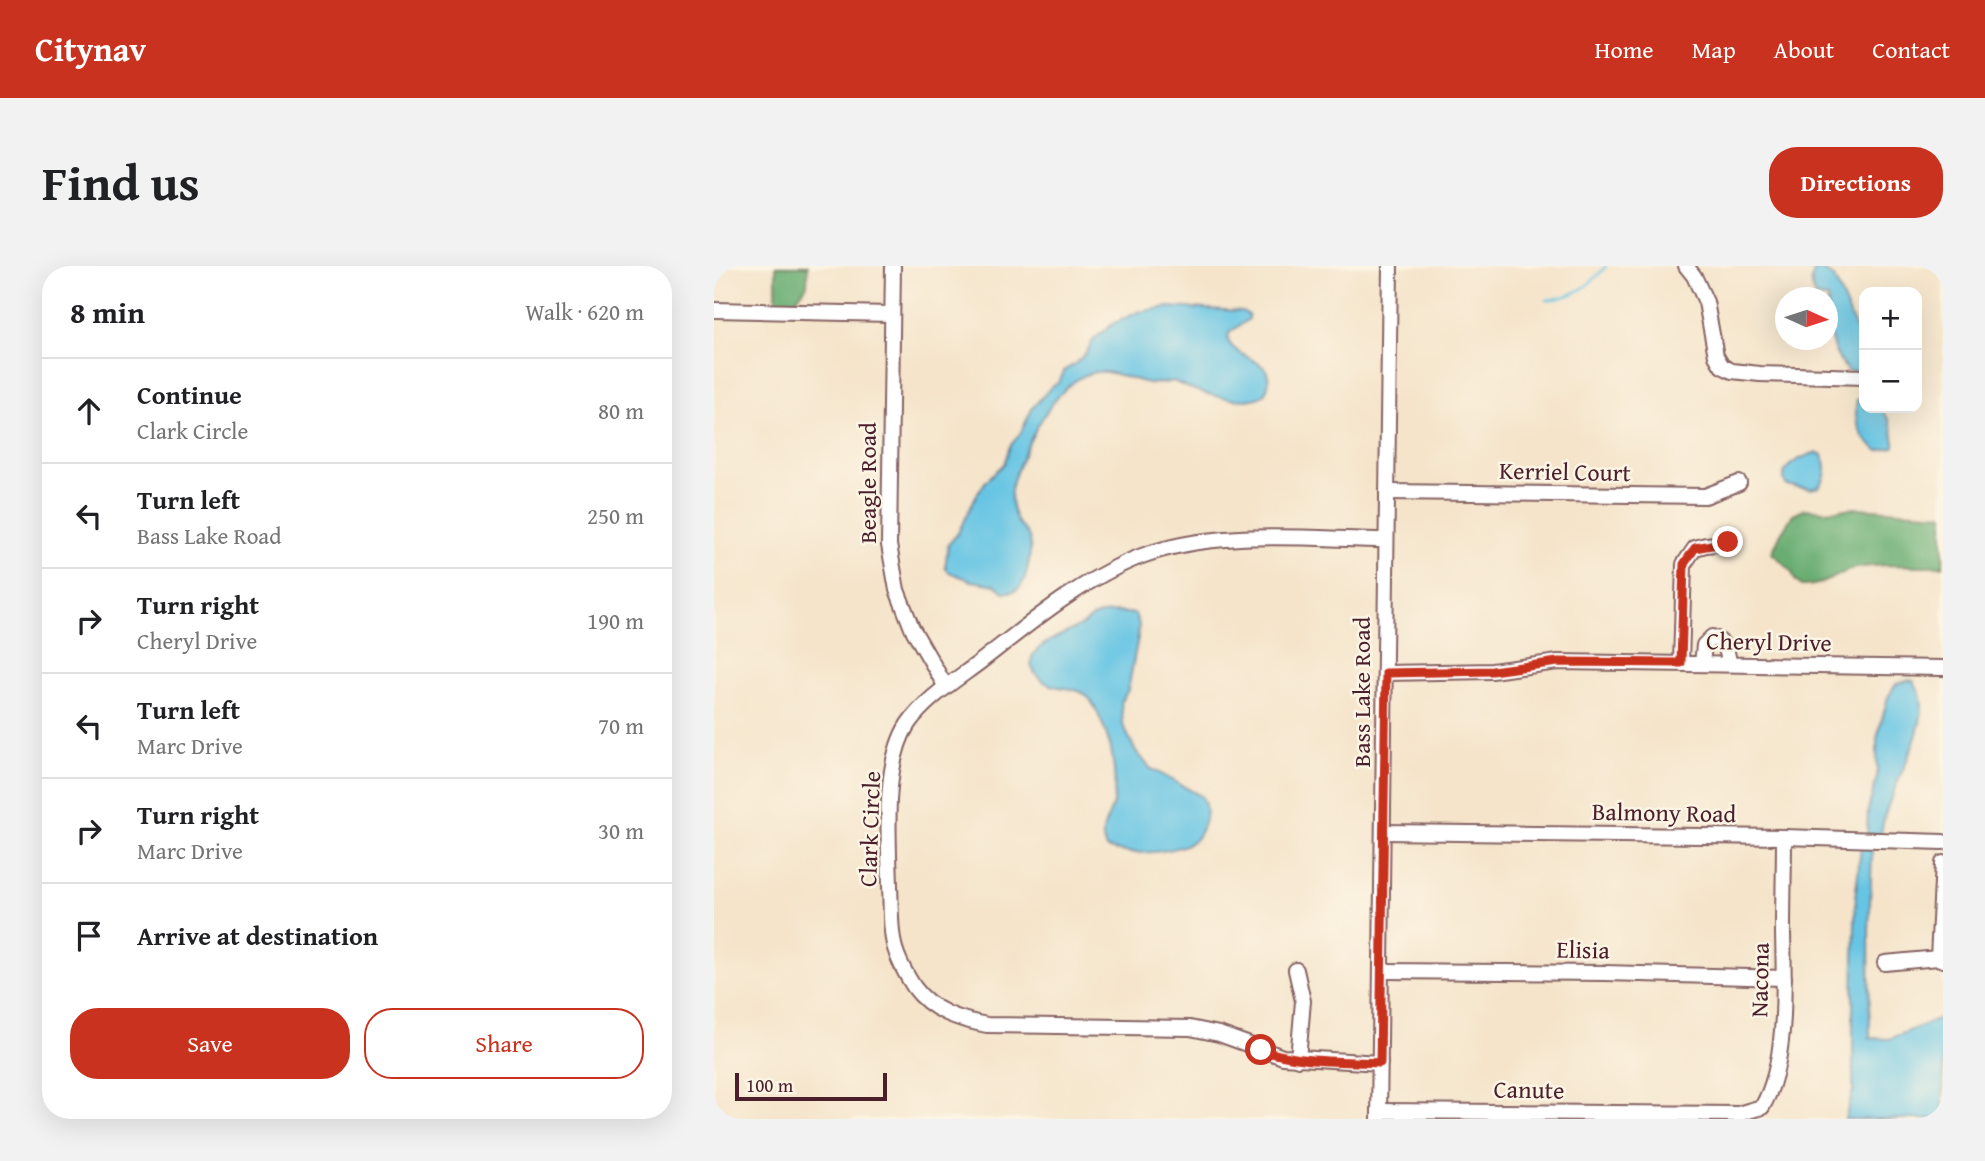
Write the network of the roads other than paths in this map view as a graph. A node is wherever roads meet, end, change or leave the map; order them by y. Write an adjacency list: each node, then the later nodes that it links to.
1 (893, 266): 5 (street, Beagle Road)
2 (1390, 266): 8 (street, Bass Lake Road)
3 (1686, 266): 6 (street)
4 (714, 310): 5 (street)
5 (891, 314): 16 (street, Beagle Road)
6 (1859, 377)
7 (1739, 483): 8 (street, Kerriel Court)
8 (1387, 492): 9 (street, Bass Lake Road)
9 (1386, 540): 15 (street, Bass Lake Road); 16 (street, Clark Circle)
10 (1728, 542): 11 (street)
11 (1681, 663): 12 (street, Cheryl Drive); 15 (street, Cheryl Drive)
12 (1702, 664): 13 (street, Cheryl Drive); 13 (street)
13 (1729, 664): 14 (street, Cheryl Drive)
14 (1943, 668)
15 (1386, 673): 17 (street, Bass Lake Road)
16 (946, 687): 26 (street, Clark Circle)
17 (1384, 832): 18 (street, Balmony Road); 24 (street, Bass Lake Road)
18 (1784, 837): 19 (street, Balmony Road); 25 (street, Nacona)
19 (1943, 842)
20 (1943, 863): 21 (street)
21 (1940, 959): 22 (street)
22 (1885, 963)
23 (1296, 970): 26 (street)
24 (1382, 971): 25 (street, Elisia); 27 (street, Bass Lake Road)
25 (1784, 978): 28 (street, Nacona)
26 (1298, 1059): 27 (street, Clark Circle)
27 (1380, 1063): 29 (street, Bass Lake Road)
28 (1765, 1113): 29 (street, Canute)
29 (1379, 1115)

